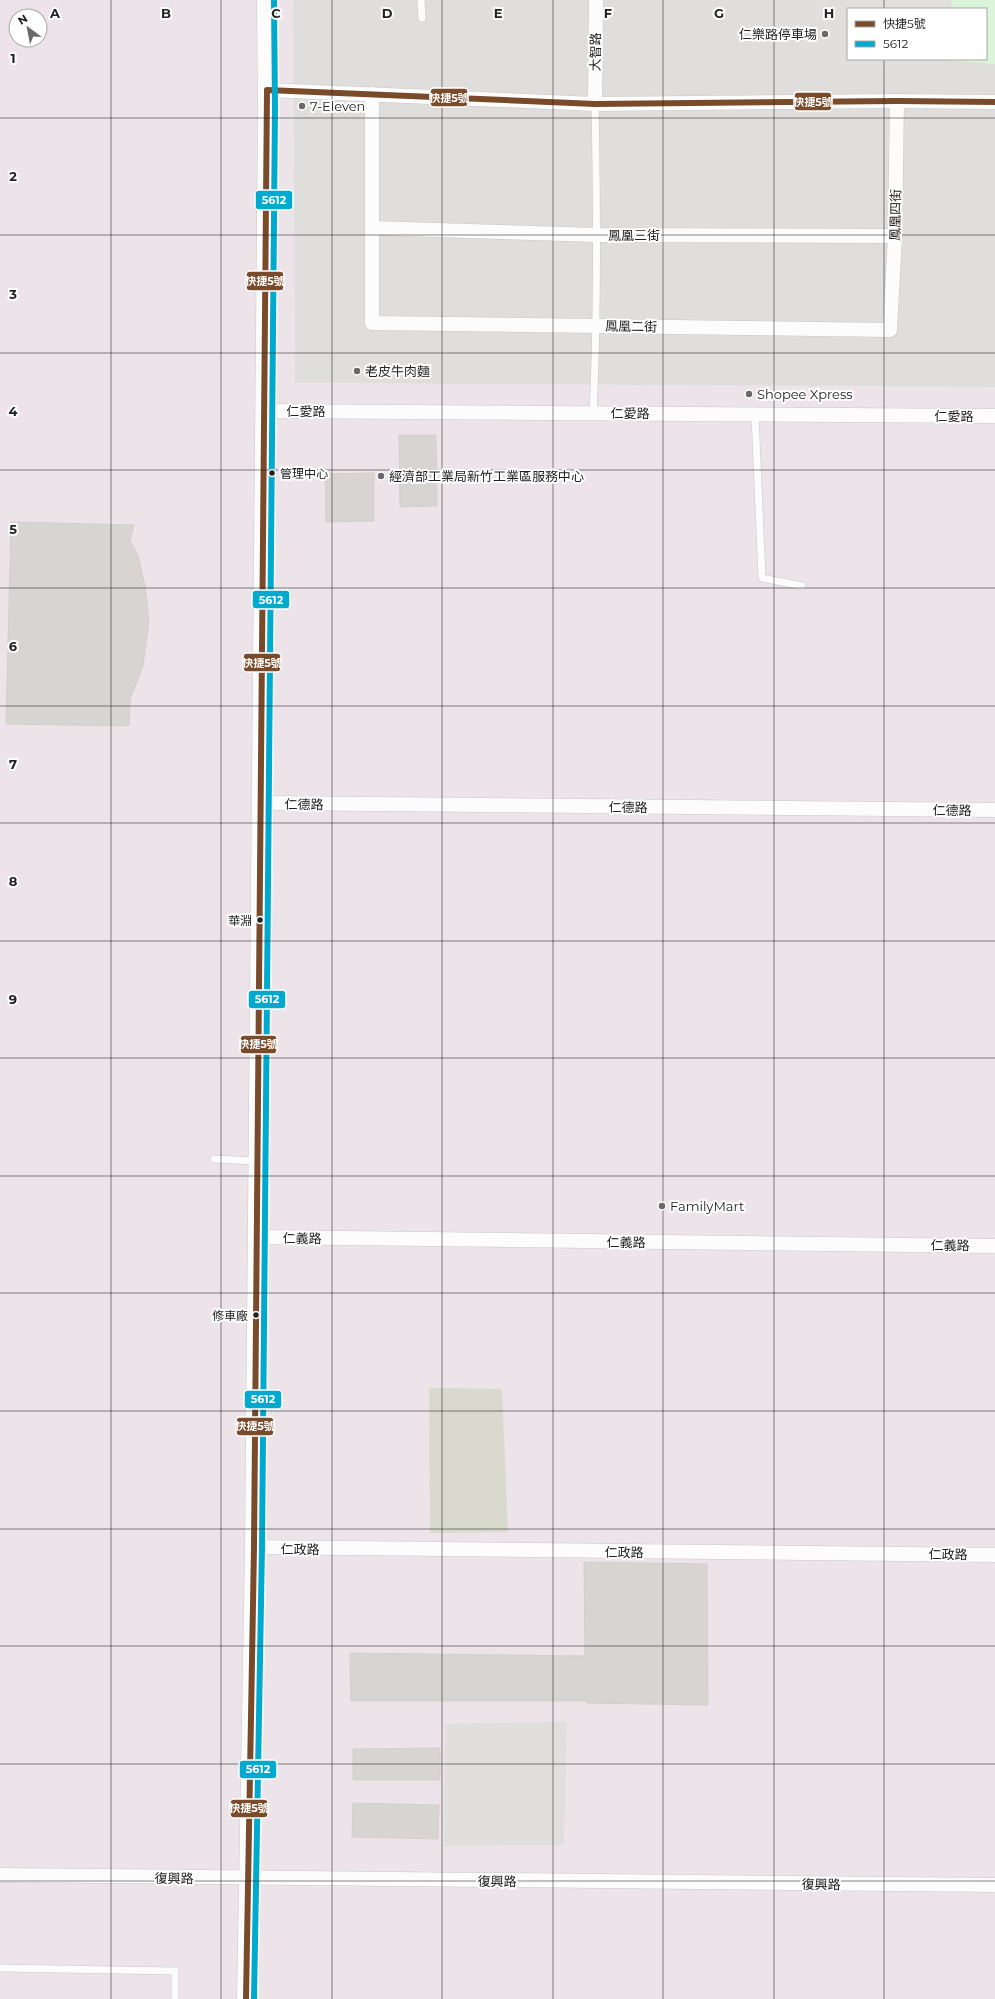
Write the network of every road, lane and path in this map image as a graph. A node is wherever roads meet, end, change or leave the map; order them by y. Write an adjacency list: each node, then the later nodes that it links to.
1 (266, 0): 5 (street)
2 (422, 0): 4 (lane)
3 (596, 0): 9 (street, 大智路)
4 (422, 18)
5 (267, 90): 6 (street); 15 (street)
6 (372, 94): 9 (street); 10 (street)
7 (897, 101): 8 (street); 9 (street); 12 (street, 鳳凰四街)
8 (995, 102)
9 (595, 104): 11 (lane)
10 (372, 228): 11 (street, 鳳凰三街); 13 (street, 鳳凰二街)
11 (598, 235): 12 (street, 鳳凰三街); 13 (lane)
12 (895, 236): 14 (street, 鳳凰四街)
13 (597, 326): 14 (street, 鳳凰二街); 16 (lane)
14 (890, 330)
15 (264, 411): 16 (street, 仁愛路); 20 (street)
16 (593, 412): 17 (street, 仁愛路)
17 (755, 415): 18 (street, 仁愛路); 19 (lane)
18 (995, 416)
19 (802, 586)
20 (261, 803): 21 (street, 仁德路); 23 (street)
21 (995, 810)
22 (214, 1159): 23 (lane)
23 (257, 1162): 24 (street)
24 (257, 1237): 25 (street, 仁義路); 26 (street)
25 (995, 1246)
26 (254, 1547): 27 (street, 仁政路); 29 (street)
27 (995, 1555)
28 (0, 1876): 29 (street, 復興路)
29 (247, 1879): 30 (street, 復興路); 33 (street)
30 (995, 1886)
31 (0, 1968): 32 (lane)
32 (175, 1999)
33 (246, 1999)

